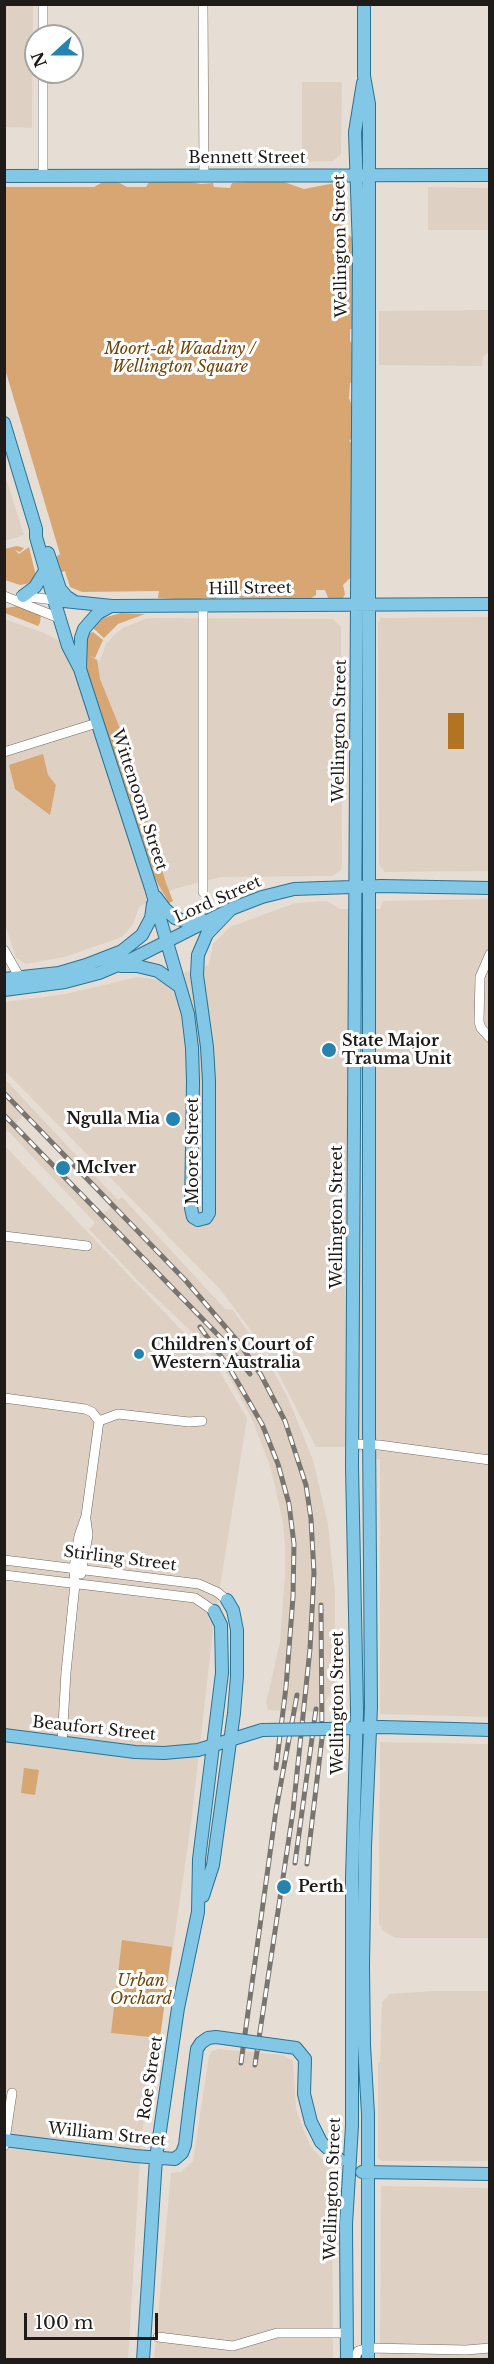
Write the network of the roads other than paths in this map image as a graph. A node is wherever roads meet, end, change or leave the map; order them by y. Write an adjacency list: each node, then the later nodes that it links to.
1 (43, 4): 4 (street)
2 (203, 4): 7 (street)
3 (364, 4): 8 (main road, Wellington Street)
4 (43, 24)
5 (43, 84): 6 (street)
6 (43, 175): 7 (main road, Bennett Street); 10 (main road, Bennett Street)
7 (204, 175): 8 (main road, Bennett Street)
8 (363, 175): 9 (main road, Bennett Street); 17 (main road, Wellington Street)
9 (489, 175)
10 (4, 176)
11 (4, 423): 12 (main road, Wittenoom Street)
12 (36, 529): 13 (main road, Wittenoom Street); 16 (main road, Wittenoom Street)
13 (45, 571): 14 (main road); 15 (main road, Wittenoom Street)
14 (13, 596): 15 (street, Hill Street); 21 (street)
15 (54, 600): 16 (main road, Hill Street); 21 (main road, Wittenoom Street)
16 (76, 602): 19 (main road, Hill Street)
17 (364, 604): 18 (main road, Hill Street); 20 (main road, Hill Street); 25 (main road, Wellington Street); 26 (main road, Wellington Street)
18 (489, 604)
19 (112, 606): 20 (main road, Hill Street); 22 (main road, Wittenoom Street)
20 (202, 606): 29 (street)
21 (59, 618): 22 (main road, Wittenoom Street)
22 (80, 669): 23 (main road, Wittenoom Street)
23 (97, 723): 24 (street); 27 (main road, Wittenoom Street)
24 (4, 752)
25 (370, 886): 26 (main road, Lord Street); 28 (main road, Lord Street); 47 (main road, Wellington Street)
26 (356, 887): 30 (main road, Lord Street); 46 (main road, Wellington Street)
27 (151, 888): 31 (main road); 32 (main road, Wittenoom Street); 36 (main road, Lord Street)
28 (489, 888)
29 (203, 892)
30 (231, 909): 31 (main road, Lord Street); 38 (main road, Moore Street)
31 (209, 920): 32 (main road, Lord Street)
32 (166, 942): 35 (main road, Lord Street); 38 (main road, Moore Street)
33 (4, 950): 36 (street)
34 (489, 954): 40 (street)
35 (117, 966): 38 (main road); 39 (main road, Lord Street)
36 (20, 978): 37 (main road, Lord Street)
37 (4, 979)
38 (180, 987)
39 (4, 990)
40 (489, 1038)
41 (4, 1236): 42 (street)
42 (87, 1246)
43 (4, 1398): 45 (street)
44 (202, 1420): 45 (street)
45 (99, 1421): 50 (street)
46 (353, 1444): 47 (street); 58 (main road, Wellington Street)
47 (369, 1444): 48 (street); 57 (main road, Wellington Street)
48 (489, 1460)
49 (4, 1560): 50 (street, Stirling Street)
50 (79, 1569): 51 (street, Stirling Street); 53 (street)
51 (118, 1573): 54 (street); 55 (street, Stirling Street)
52 (4, 1575): 53 (street, Stirling Street)
53 (75, 1584): 54 (street, Stirling Street); 62 (street)
54 (148, 1592): 56 (street, Stirling Street)
55 (227, 1599): 61 (main road, Roe Street)
56 (214, 1611): 63 (main road, Roe Street)
57 (370, 1727): 58 (main road, Beaufort Street); 59 (main road, Beaufort Street); 70 (main road, Wellington Street)
58 (356, 1728): 61 (main road, Beaufort Street, bridge); 69 (main road, Wellington Street)
59 (489, 1730)
60 (4, 1735): 62 (main road, Beaufort Street)
61 (230, 1739): 63 (main road, Beaufort Street); 64 (main road, Roe Street)
62 (62, 1743): 63 (main road, Beaufort Street)
63 (214, 1744): 64 (main road, Roe Street)
64 (198, 1912): 68 (main road, Roe Street)
65 (12, 2093): 66 (street)
66 (5, 2140): 67 (street); 68 (main road, William Street)
67 (4, 2146)
68 (156, 2158): 69 (main road, William Street, bridge); 72 (main road, Roe Street)
69 (345, 2163): 70 (main road, William Street); 73 (main road, Wellington Street)
70 (368, 2174): 71 (main road, William Street); 76 (main road, Wellington Street)
71 (489, 2174)
72 (144, 2323): 77 (main road, Roe Street); 78 (main road, Roe Street)
73 (347, 2333): 74 (street); 79 (main road, Wellington Street)
74 (158, 2337)
75 (489, 2348): 76 (street)
76 (368, 2354): 80 (street)
77 (136, 2360)
78 (143, 2360)
79 (347, 2360)
80 (354, 2360)

